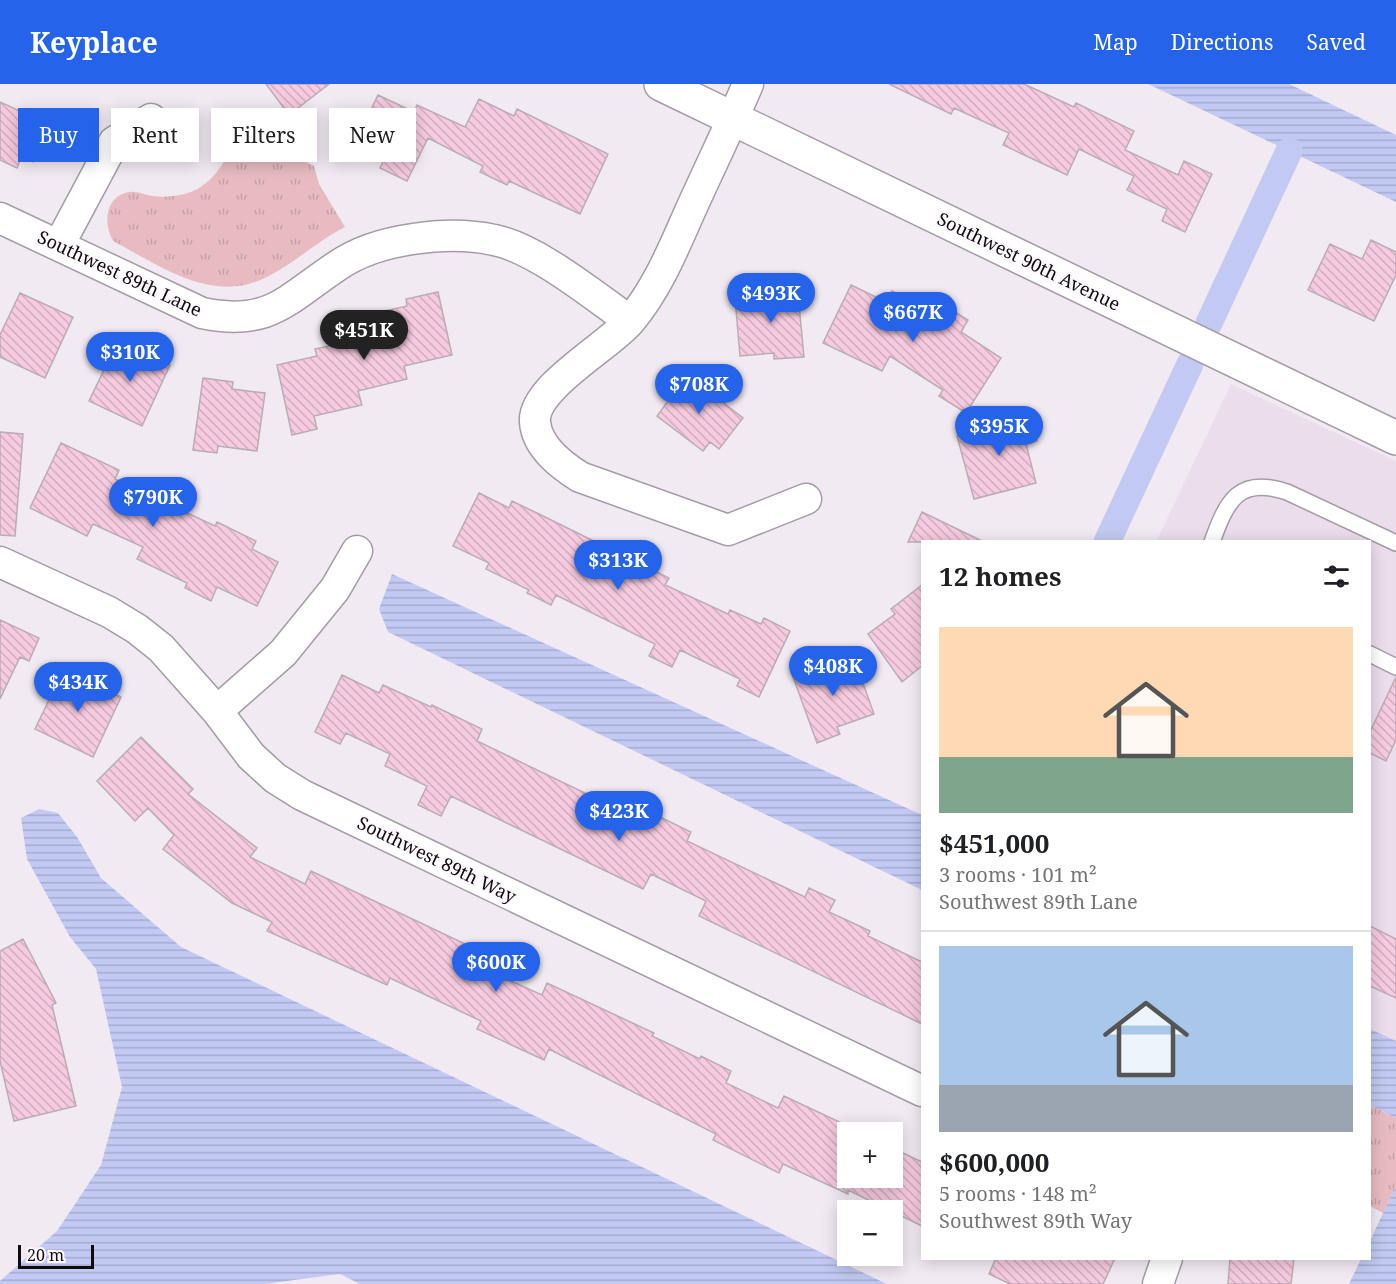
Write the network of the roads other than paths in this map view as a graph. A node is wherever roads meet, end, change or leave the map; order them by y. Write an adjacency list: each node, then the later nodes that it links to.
1 (661, 84): 3 (street, Southwest 90th Avenue)
2 (748, 84): 3 (street)
3 (733, 118): 7 (street); 8 (street, Southwest 90th Avenue)
4 (111, 148): 6 (street)
5 (0, 218): 6 (street, Southwest 89th Lane)
6 (59, 245): 7 (street, Southwest 89th Lane)
7 (630, 321): 9 (street)
8 (1396, 438)
9 (806, 499)
10 (1213, 540): 11 (lane)
11 (1396, 543)
12 (357, 551): 16 (street)
13 (0, 562): 16 (street, Southwest 89th Way)
14 (1371, 654): 15 (lane)
15 (1396, 667)
16 (217, 711): 17 (street, Southwest 89th Way)
17 (921, 1091)
18 (1166, 1260): 19 (street)
19 (1158, 1284)

